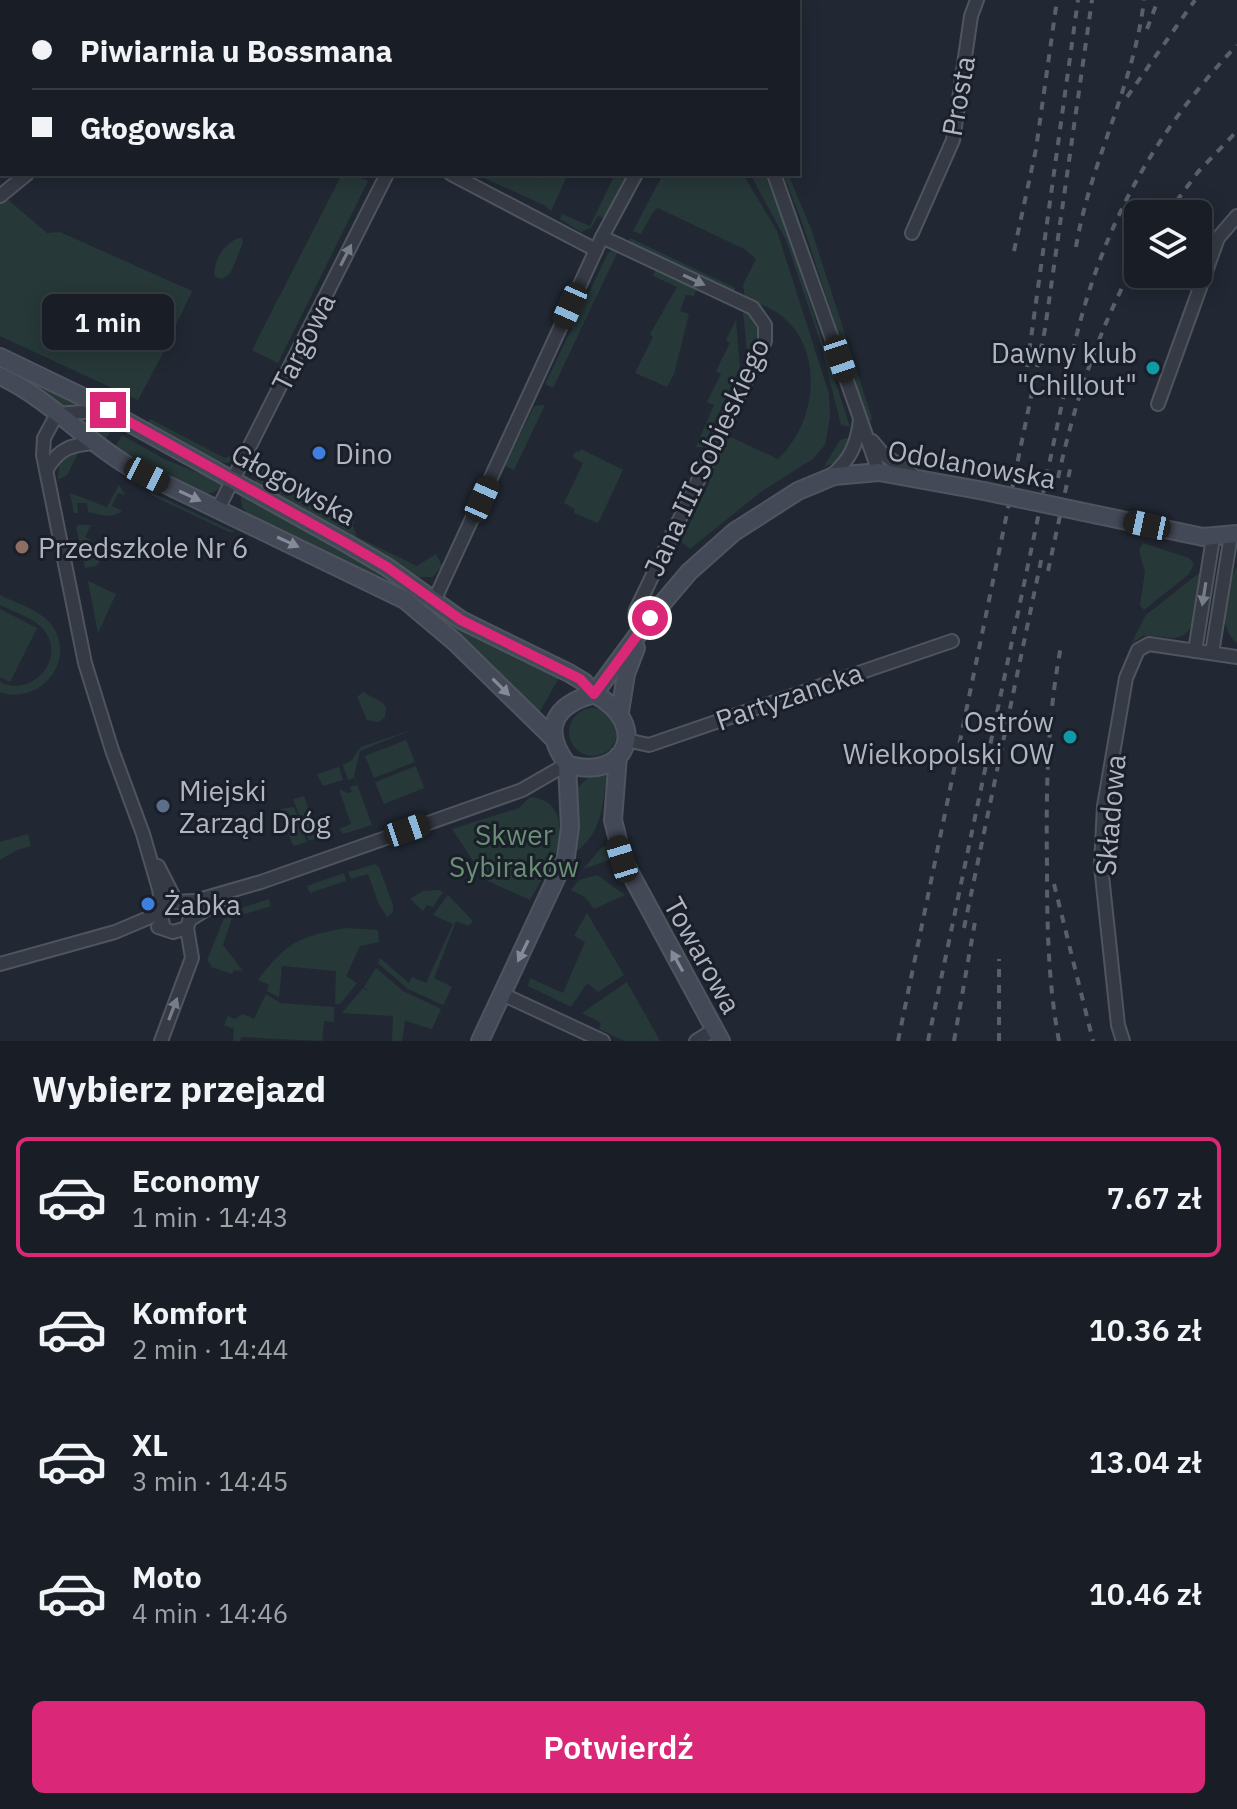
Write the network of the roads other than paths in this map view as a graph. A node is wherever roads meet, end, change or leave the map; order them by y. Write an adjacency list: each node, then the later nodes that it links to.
1 (977, 0): 9 (street, Prosta)
2 (25, 176): 7 (street)
3 (386, 176): 24 (street, Targowa, one-way to 3)
4 (455, 176): 11 (street)
5 (635, 176): 10 (street)
6 (775, 176): 17 (street)
7 (0, 196)
8 (1237, 216): 14 (street)
9 (912, 233)
10 (602, 237): 11 (street); 29 (street, Jana III Sobieskiego, one-way to 29)
11 (596, 250): 28 (street)
12 (0, 357): 15 (main road, Głogowska)
13 (0, 376): 16 (main road, Głogowska)
14 (1158, 404)
15 (108, 410): 16 (street); 24 (main road, Głogowska)
16 (57, 414): 19 (main road, Głogowska); 20 (street)
17 (860, 417): 18 (street); 23 (street)
18 (866, 435): 21 (street); 22 (street)
19 (93, 443): 20 (street); 25 (main road, Głogowska, one-way to 25)
20 (47, 469): 40 (street)
21 (879, 472): 22 (main road, Odolanowska); 23 (main road, Odolanowska)
22 (916, 477): 27 (main road, Odolanowska, bridge)
23 (829, 478): 29 (main road, Odolanowska)
24 (233, 480): 25 (street, Targowa); 28 (main road, Głogowska)
25 (218, 509): 36 (main road, Głogowska, one-way to 36)
26 (1234, 535): 27 (main road, Odolanowska); 32 (street)
27 (1213, 538): 31 (street, one-way to 31)
28 (434, 601): 34 (main road, Głogowska)
29 (647, 622): 34 (main road, Odolanowska); 35 (main road, Odolanowska)
30 (952, 641): 37 (street, Partyzancka)
31 (1195, 651): 32 (street); 54 (street, Składowa)
32 (1212, 653): 33 (street)
33 (1237, 657)
34 (594, 694): 35 (main road); 36 (main road)
35 (620, 712): 37 (main road)
36 (553, 738): 39 (main road)
37 (626, 740): 38 (main road)
38 (618, 756): 39 (main road); 49 (main road, Towarowa, one-way to 38)
39 (567, 764): 41 (street); 48 (main road, one-way to 48)
40 (143, 834): 42 (street); 43 (street)
41 (246, 887): 42 (street); 44 (street)
42 (179, 902): 43 (street); 44 (street)
43 (161, 910): 45 (street); 46 (street)
44 (189, 923): 45 (street); 50 (street, one-way to 44)
45 (164, 928): 46 (street)
46 (115, 932): 47 (street)
47 (0, 964)
48 (502, 994): 51 (main road); 52 (street)
49 (718, 1035): 53 (street)
50 (161, 1041)
51 (480, 1041)
52 (603, 1041)
53 (696, 1041)
54 (1123, 1041)

